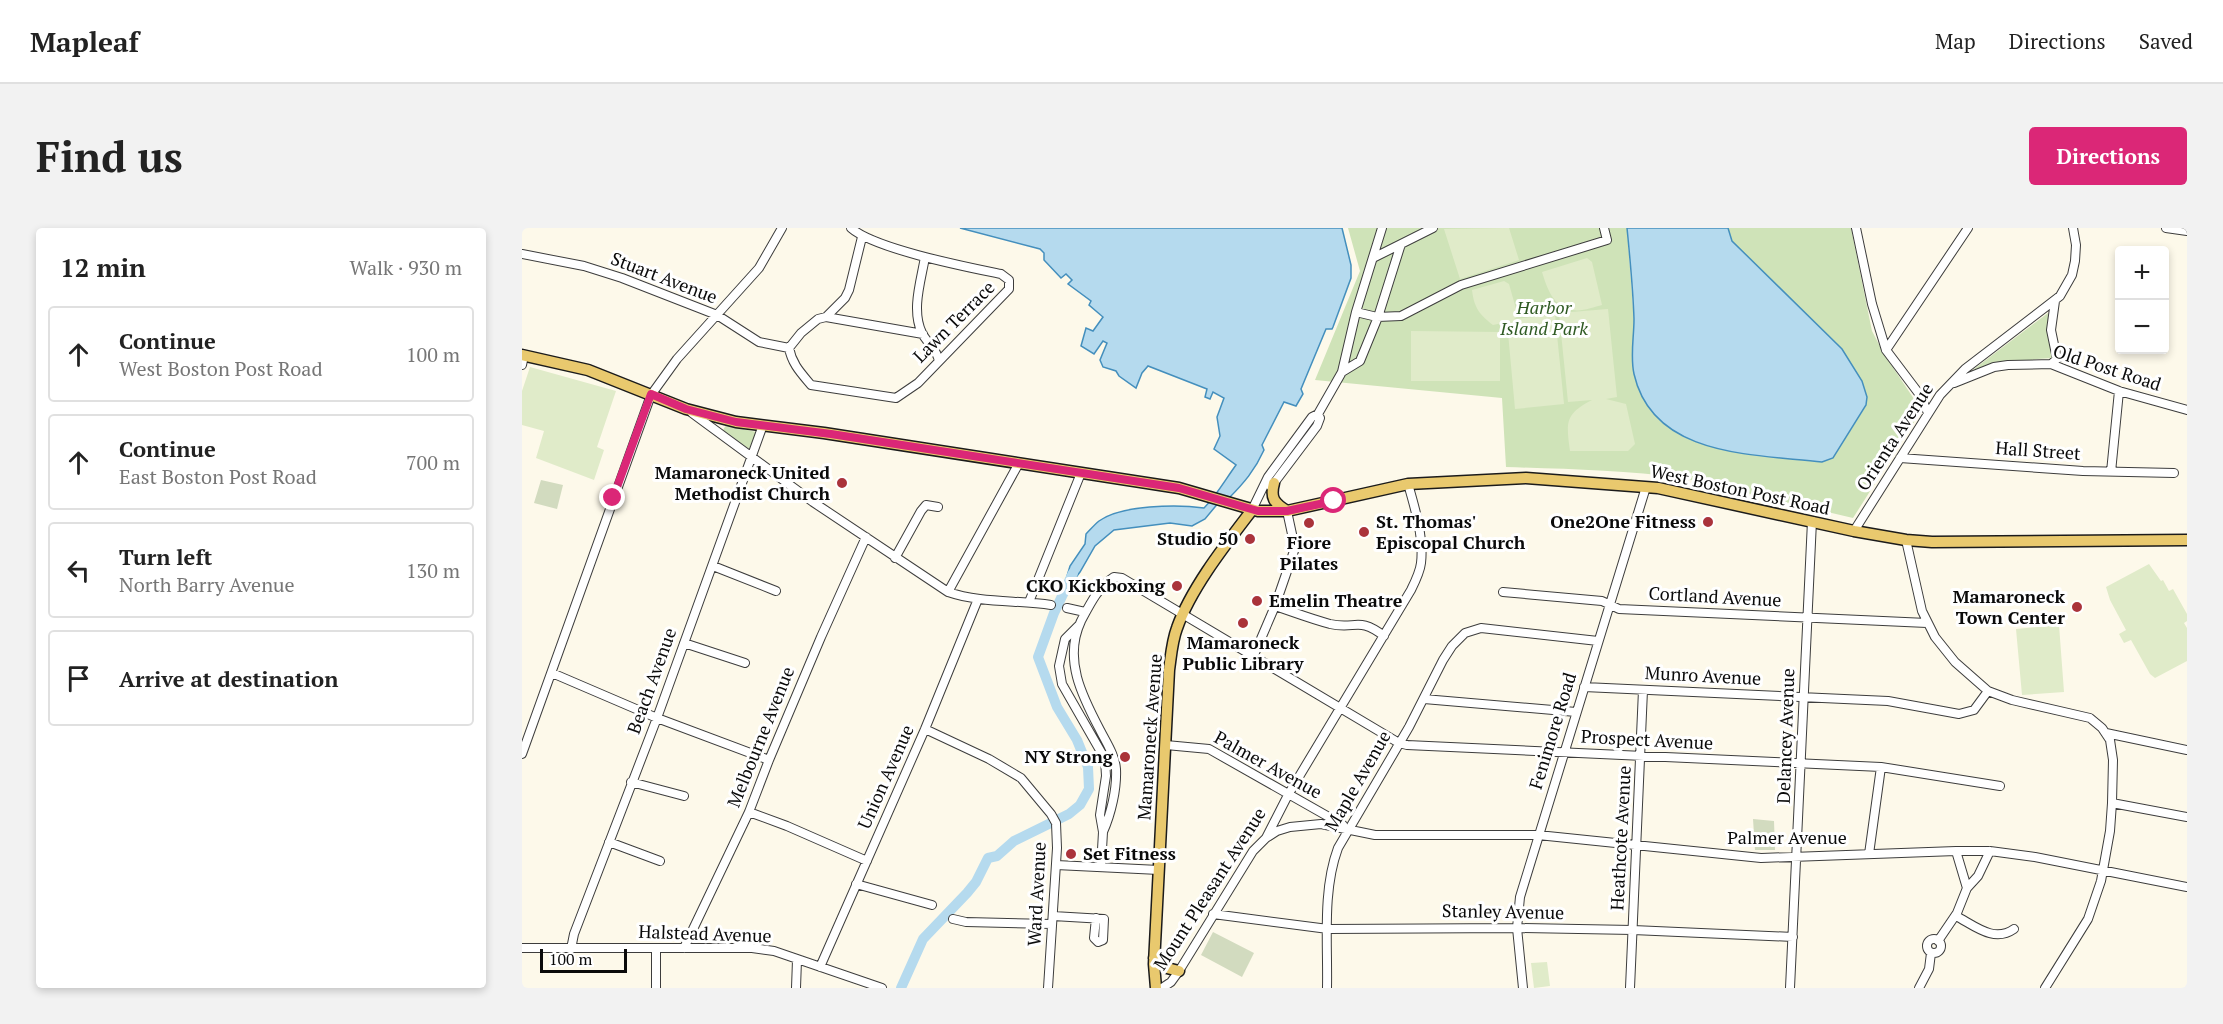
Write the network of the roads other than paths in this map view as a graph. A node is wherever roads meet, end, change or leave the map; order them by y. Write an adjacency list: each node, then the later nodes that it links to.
1 (782, 228): 18 (street)
2 (851, 228): 11 (street)
3 (1383, 228): 15 (street)
4 (1433, 228): 12 (street)
5 (1604, 228): 20 (street)
6 (1856, 228): 23 (street)
7 (1968, 228): 23 (street)
8 (2073, 228): 16 (street, Orienta Avenue)
9 (2166, 228): 10 (street)
10 (2187, 231)
11 (862, 237): 14 (street, Lawn Terrace); 19 (street)
12 (1401, 244): 15 (street); 20 (street)
13 (522, 254): 18 (street, Stuart Avenue)
14 (925, 257): 21 (street); 25 (street, Lawn Terrace)
15 (1373, 258): 17 (street)
16 (2055, 301): 26 (street, Orienta Avenue); 28 (street, Orienta Avenue)
17 (1356, 312): 20 (street); 27 (street)
18 (717, 315): 22 (street, Stuart Avenue); 30 (street)
19 (826, 317): 21 (street); 22 (street)
20 (1378, 317): 27 (street)
21 (922, 334): 25 (street)
22 (789, 348): 25 (street, Lawn Terrace)
23 (1886, 350): 33 (street)
24 (523, 359): 30 (main road, West Boston Post Road)
25 (939, 361)
26 (2051, 364): 28 (street, Old Post Road); 29 (street, Old Post Road)
27 (1342, 372): 34 (street)
28 (1948, 386): 33 (street, Orienta Avenue)
29 (2119, 391): 32 (street, Old Post Road); 39 (street)
30 (651, 394): 31 (main road, West Boston Post Road); 74 (street)
31 (686, 409): 35 (main road, West Boston Post Road); 36 (street)
32 (2187, 410)
33 (1928, 413): 37 (street, Orienta Avenue)
34 (1318, 414): 42 (street); 46 (street)
35 (763, 425): 36 (street, Beach Avenue); 38 (main road, West Boston Post Road)
36 (751, 456): 50 (street); 54 (street, Beach Avenue)
37 (1900, 458): 39 (street, Hall Street); 49 (street, Orienta Avenue)
38 (1019, 463): 41 (main road, West Boston Post Road); 56 (street)
39 (2111, 472): 40 (street, Hall Street)
40 (2174, 472)
41 (1081, 473): 46 (main road, West Boston Post Road); 59 (street)
42 (1274, 483): 46 (street); 47 (main road)
43 (1408, 484): 44 (main road, West Boston Post Road); 47 (main road, West Boston Post Road); 69 (street, Mount Pleasant Avenue)
44 (1646, 487): 48 (main road, West Boston Post Road); 61 (street, Fenimore Road)
45 (938, 507): 53 (street)
46 (1252, 510): 47 (main road, West Boston Post Road); 65 (main road, Mamaroneck Avenue)
47 (1287, 511): 62 (street)
48 (1812, 521): 49 (main road, West Boston Post Road); 66 (street, Delancey Avenue)
49 (1854, 531): 51 (main road, West Boston Post Road)
50 (866, 537): 53 (street); 91 (street, Melbourne Avenue)
51 (1906, 540): 52 (main road, West Boston Post Road); 67 (street)
52 (2187, 540)
53 (896, 558): 56 (street)
54 (712, 566): 55 (street); 71 (street, Beach Avenue)
55 (776, 591)
56 (948, 592): 58 (street)
57 (1503, 592): 61 (street, Cortland Avenue)
58 (978, 599): 59 (street); 83 (street, Union Avenue)
59 (1029, 602): 60 (street)
60 (1051, 605)
61 (1609, 605): 66 (street, Cortland Avenue); 70 (street, Fenimore Road)
62 (1275, 606): 69 (street); 72 (street)
63 (1067, 608): 64 (street)
64 (1085, 612): 65 (street, Prospect Avenue); 68 (street)
65 (1183, 614): 72 (street, Prospect Avenue); 86 (main road, Mamaroneck Avenue)
66 (1808, 618): 67 (street, Cortland Avenue); 78 (street, Delancey Avenue)
67 (1928, 623): 77 (street)
68 (1078, 626): 102 (street); 102 (street)
69 (1384, 636): 80 (street, Mount Pleasant Avenue)
70 (1598, 641): 75 (street, Fenimore Road); 79 (street, Maple Avenue)
71 (684, 643): 73 (street); 82 (street, Beach Avenue)
72 (1254, 655): 80 (street, Prospect Avenue)
73 (745, 663)
74 (552, 673): 82 (street); 89 (street)
75 (1584, 687): 76 (street, Munro Avenue); 81 (street, Fenimore Road)
76 (1642, 690): 78 (street, Munro Avenue); 90 (street, Heathcote Avenue)
77 (1988, 691): 78 (street, Munro Avenue); 84 (street)
78 (1804, 697): 92 (street, Delancey Avenue)
79 (1424, 699): 81 (street); 85 (street, Maple Avenue)
80 (1341, 707): 85 (street, Prospect Avenue); 96 (street, Mount Pleasant Avenue)
81 (1576, 712): 88 (street, Fenimore Road)
82 (657, 718): 91 (street); 94 (street, Beach Avenue)
83 (925, 729): 112 (street, Union Avenue); 113 (street, Ward Avenue)
84 (2106, 733): 87 (street); 98 (street)
85 (1399, 742): 88 (street, Prospect Avenue); 101 (street, Maple Avenue)
86 (1166, 745): 96 (street, Palmer Avenue); 115 (main road, Mamaroneck Avenue)
87 (2187, 750)
88 (1564, 753): 90 (street, Prospect Avenue); 103 (street, Fenimore Road)
89 (522, 754)
90 (1641, 757): 92 (street, Prospect Avenue); 106 (street, Heathcote Avenue)
91 (769, 760): 99 (street, Melbourne Avenue)
92 (1801, 763): 93 (street, Prospect Avenue); 110 (street, Delancey Avenue)
93 (1881, 766): 95 (street, Prospect Avenue); 109 (street)
94 (632, 782): 97 (street); 105 (street, Beach Avenue)
95 (2000, 786)
96 (1288, 795): 101 (street, Palmer Avenue); 104 (street, Mount Pleasant Avenue)
97 (684, 796)
98 (2112, 803): 100 (street); 116 (street)
99 (749, 813): 112 (street); 133 (street, Melbourne Avenue)
100 (2187, 817)
101 (1349, 829): 103 (street, Palmer Avenue); 104 (street, Palmer Avenue); 127 (street, Maple Avenue)
102 (1103, 832): 114 (street)
103 (1538, 836): 106 (street, Palmer Avenue); 126 (street, Fenimore Road)
104 (1266, 838): 121 (street, Mount Pleasant Avenue)
105 (609, 842): 111 (street); 134 (street, Beach Avenue)
106 (1637, 846): 110 (street, Palmer Avenue); 129 (street, Heathcote Avenue)
107 (1956, 851): 108 (street, Palmer Avenue); 109 (street, Palmer Avenue); 118 (street)
108 (1990, 851): 116 (street, Palmer Avenue); 118 (street)
109 (1869, 854): 110 (street, Palmer Avenue)
110 (1797, 858): 130 (street, Delancey Avenue)
111 (660, 861)
112 (867, 861): 117 (street, Union Avenue)
113 (1056, 865): 114 (street); 125 (street, Ward Avenue)
114 (1101, 867): 115 (street)
115 (1159, 870): 135 (main road, Mamaroneck Avenue)
116 (2103, 871): 119 (street, Palmer Avenue); 151 (street)
117 (856, 885): 120 (street); 137 (street, Union Avenue)
118 (1967, 888): 122 (street)
119 (2187, 888)
120 (932, 905)
121 (1214, 914): 127 (street, Stanley Avenue); 138 (street, Mount Pleasant Avenue)
122 (1956, 916): 128 (street); 150 (street)
123 (1096, 918): 125 (street)
124 (953, 919): 125 (street)
125 (1052, 920): 143 (street, Ward Avenue)
126 (1517, 928): 127 (street, Stanley Avenue); 129 (street, Stanley Avenue); 147 (street, Fenimore Road)
127 (1328, 929): 146 (street, Maple Avenue)
128 (2014, 929)
129 (1633, 930): 130 (street, Stanley Avenue); 148 (street, Heathcote Avenue)
130 (1792, 937): 149 (street, Delancey Avenue)
131 (522, 948): 134 (street, Halstead Avenue)
132 (656, 948): 133 (street, Halstead Avenue); 134 (street, Halstead Avenue); 140 (street)
133 (684, 948): 136 (street, Halstead Avenue)
134 (571, 949)
135 (1154, 958): 138 (main road); 144 (main road, Mamaroneck Avenue)
136 (797, 960): 137 (street, Halstead Avenue); 141 (street)
137 (819, 967): 139 (street, Halstead Avenue)
138 (1179, 971): 145 (street, Mount Pleasant Avenue)
139 (866, 985): 142 (street, Halstead Avenue)
140 (656, 988)
141 (796, 988)
142 (882, 988)
143 (1048, 988)
144 (1156, 988)
145 (1162, 988)
146 (1327, 988)
147 (1523, 988)
148 (1630, 988)
149 (1790, 988)
150 (1919, 988)
151 (2045, 988)

